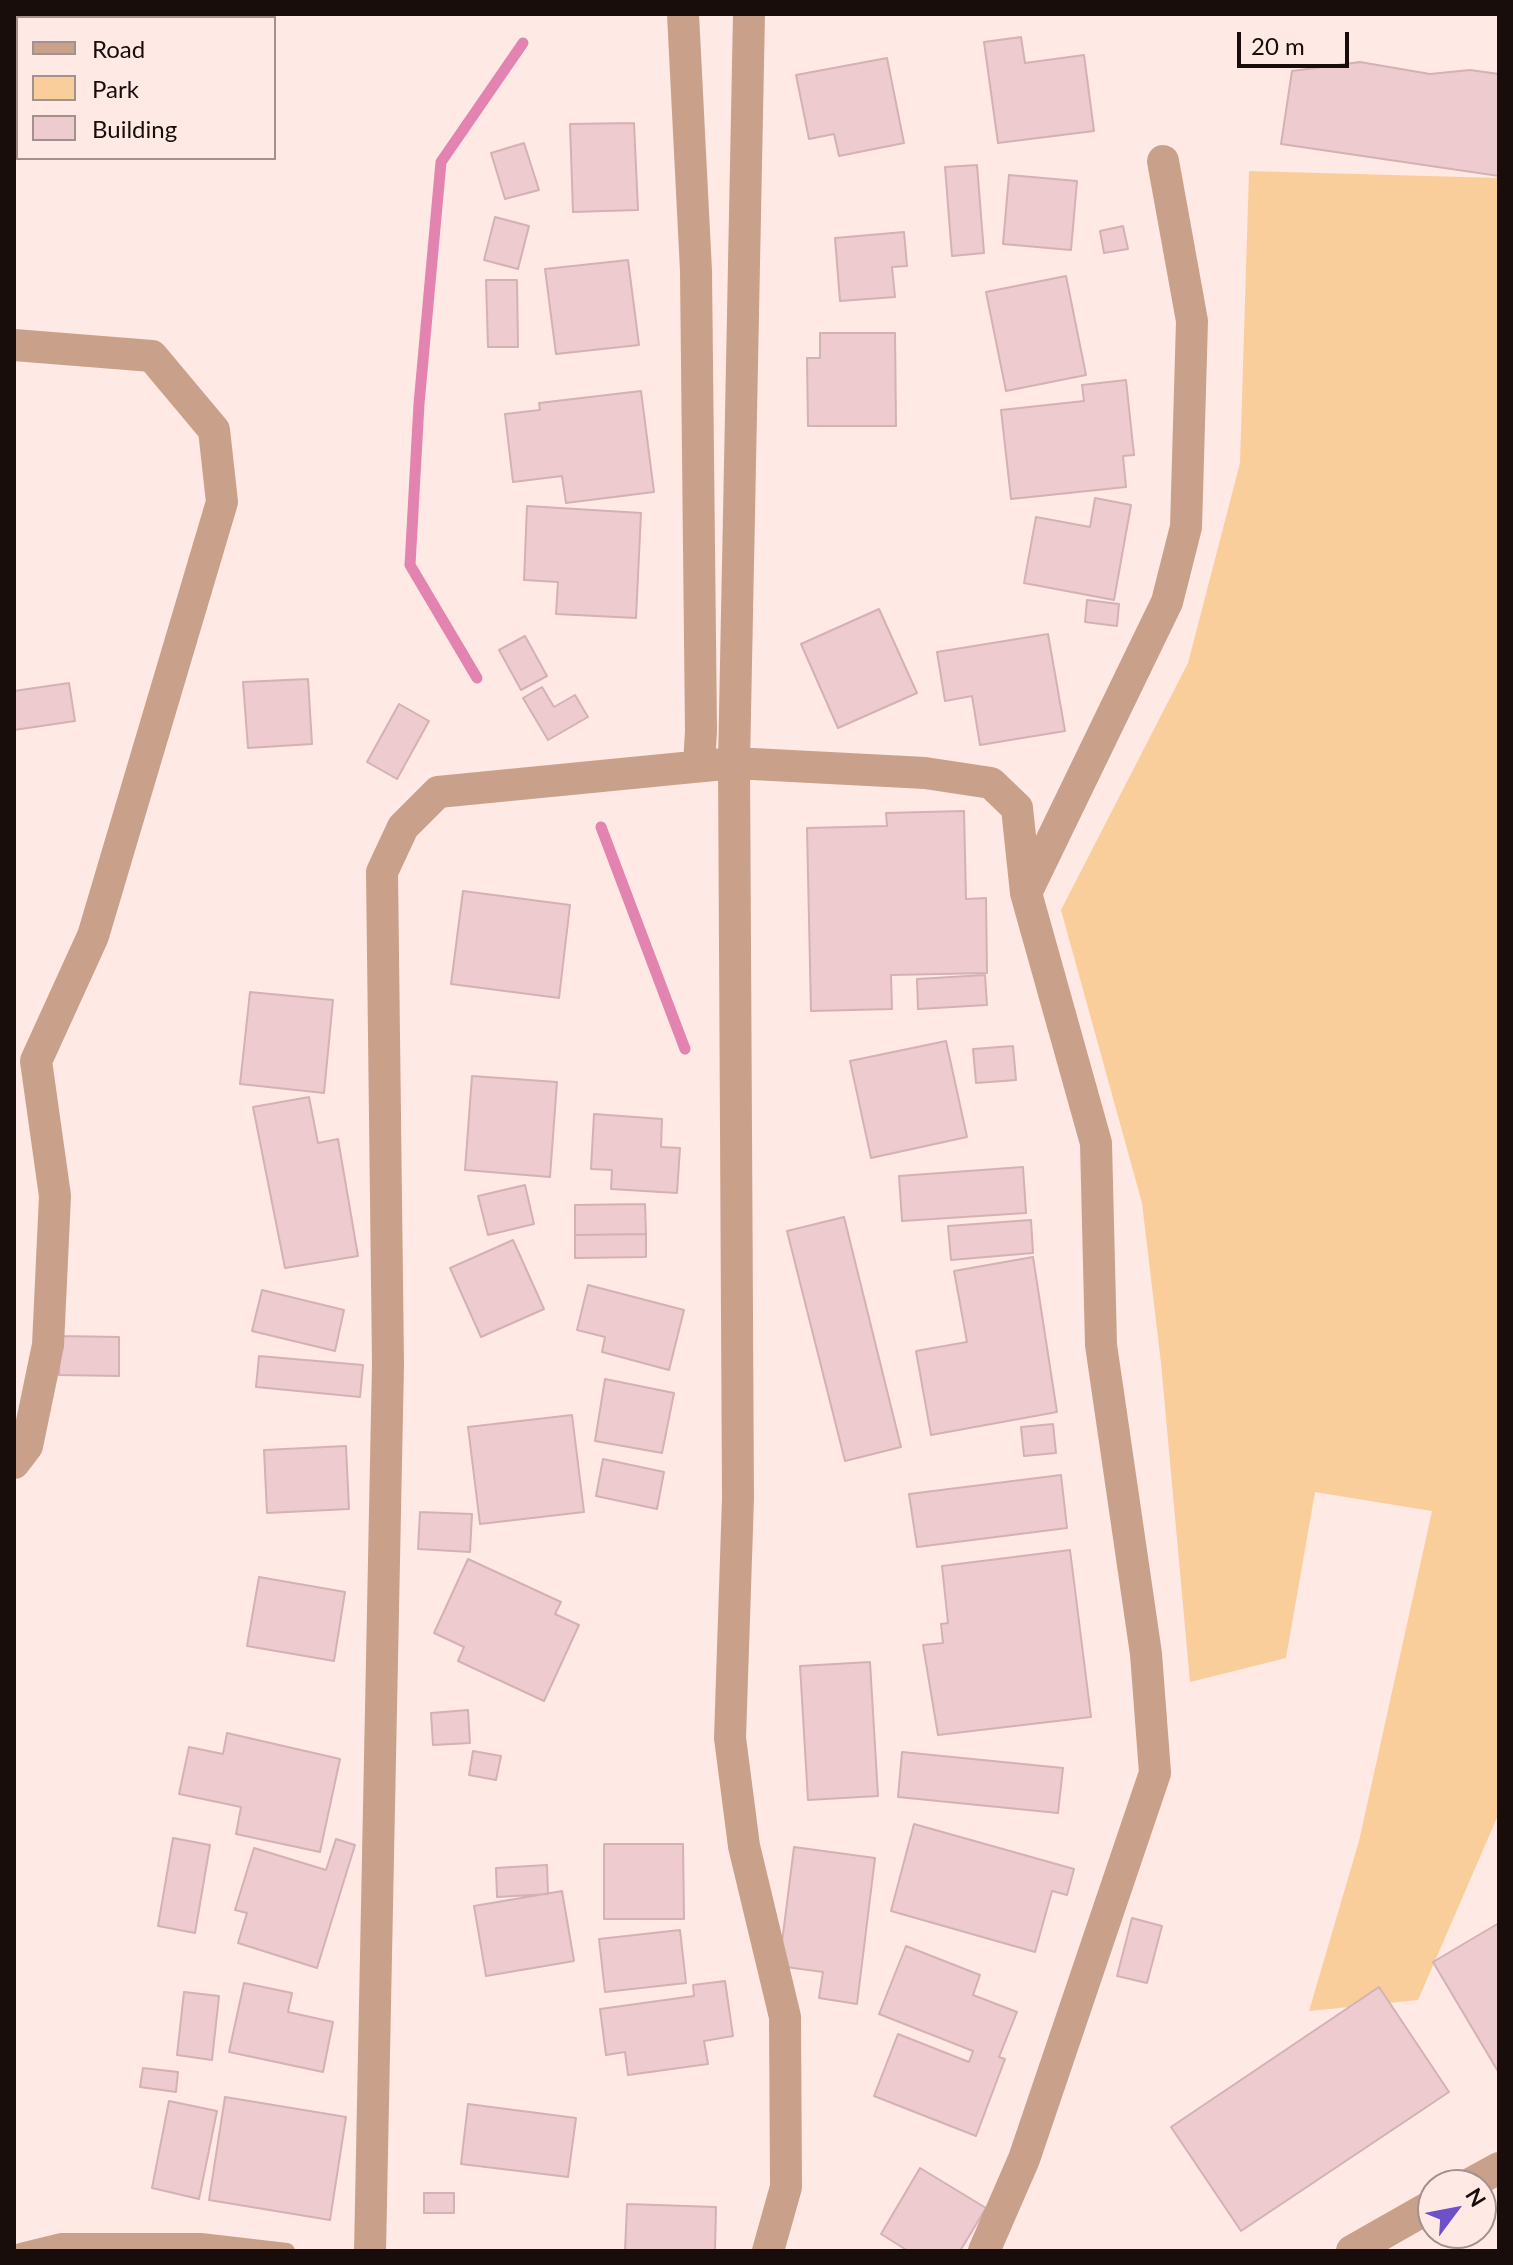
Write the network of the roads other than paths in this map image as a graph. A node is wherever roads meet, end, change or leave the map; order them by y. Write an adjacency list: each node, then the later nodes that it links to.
1 (683, 14): 6 (street)
2 (749, 14): 5 (street)
3 (1163, 161): 7 (street)
4 (14, 345): 8 (street)
5 (734, 763): 6 (street); 7 (street); 13 (street)
6 (699, 764): 12 (street)
7 (1026, 893): 14 (street)
8 (14, 1463)
9 (1417, 2214): 15 (street)
10 (20, 2251): 11 (lane)
11 (287, 2251)
12 (370, 2251)
13 (768, 2251)
14 (984, 2251)
15 (1352, 2251)

